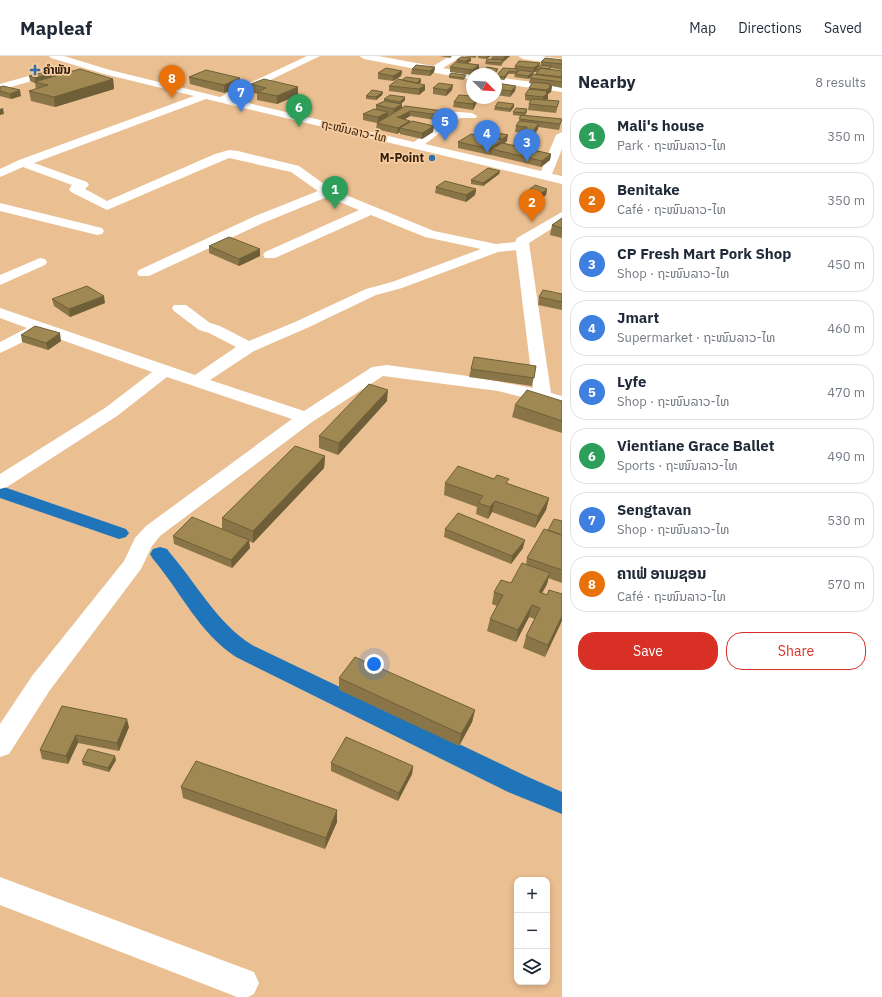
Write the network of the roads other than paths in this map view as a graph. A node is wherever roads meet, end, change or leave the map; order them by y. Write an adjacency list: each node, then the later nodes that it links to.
1 (54, 56): 7 (street, ຖະໜົນລາວ-ໄທ)
2 (316, 56): 14 (street)
3 (364, 56): 8 (street)
4 (457, 56): 8 (street)
5 (523, 56): 6 (street)
6 (562, 62)
7 (81, 65): 11 (street); 13 (street, ຖະໜົນລາວ-ໄທ)
8 (435, 69): 9 (street)
9 (466, 76)
10 (502, 81): 12 (street)
11 (0, 87)
12 (562, 89)
13 (205, 96): 14 (street, ຖະໜົນລາວ-ໄທ); 20 (street)
14 (221, 100): 19 (street, ຖະໜົນລາວ-ໄທ)
15 (414, 110): 16 (street)
16 (456, 116): 17 (street); 19 (street)
17 (472, 116)
18 (562, 135): 22 (street)
19 (417, 145): 22 (street, ຖະໜົນລາວ-ໄທ)
20 (23, 163): 21 (street); 24 (street)
21 (0, 173)
22 (544, 176): 23 (street, ຖະໜົນລາວ-ໄທ)
23 (562, 180)
24 (327, 192): 26 (street); 33 (street)
25 (0, 207): 28 (street)
26 (370, 210): 30 (street); 31 (street)
27 (562, 216): 29 (street)
28 (97, 232)
29 (522, 245): 30 (street); 42 (street)
30 (496, 248): 38 (street)
31 (270, 255)
32 (40, 262): 34 (street)
33 (144, 273)
34 (0, 281)
35 (180, 308): 38 (street)
36 (0, 313): 37 (street)
37 (40, 328): 39 (street); 40 (street)
38 (248, 347): 41 (street)
39 (0, 348)
40 (165, 371): 41 (street); 45 (street)
41 (196, 382): 44 (street)
42 (544, 396): 43 (street); 44 (street)
43 (562, 402)
44 (306, 418): 46 (street)
45 (0, 483)
46 (0, 746)
47 (0, 891): 48 (street)
48 (243, 983)

